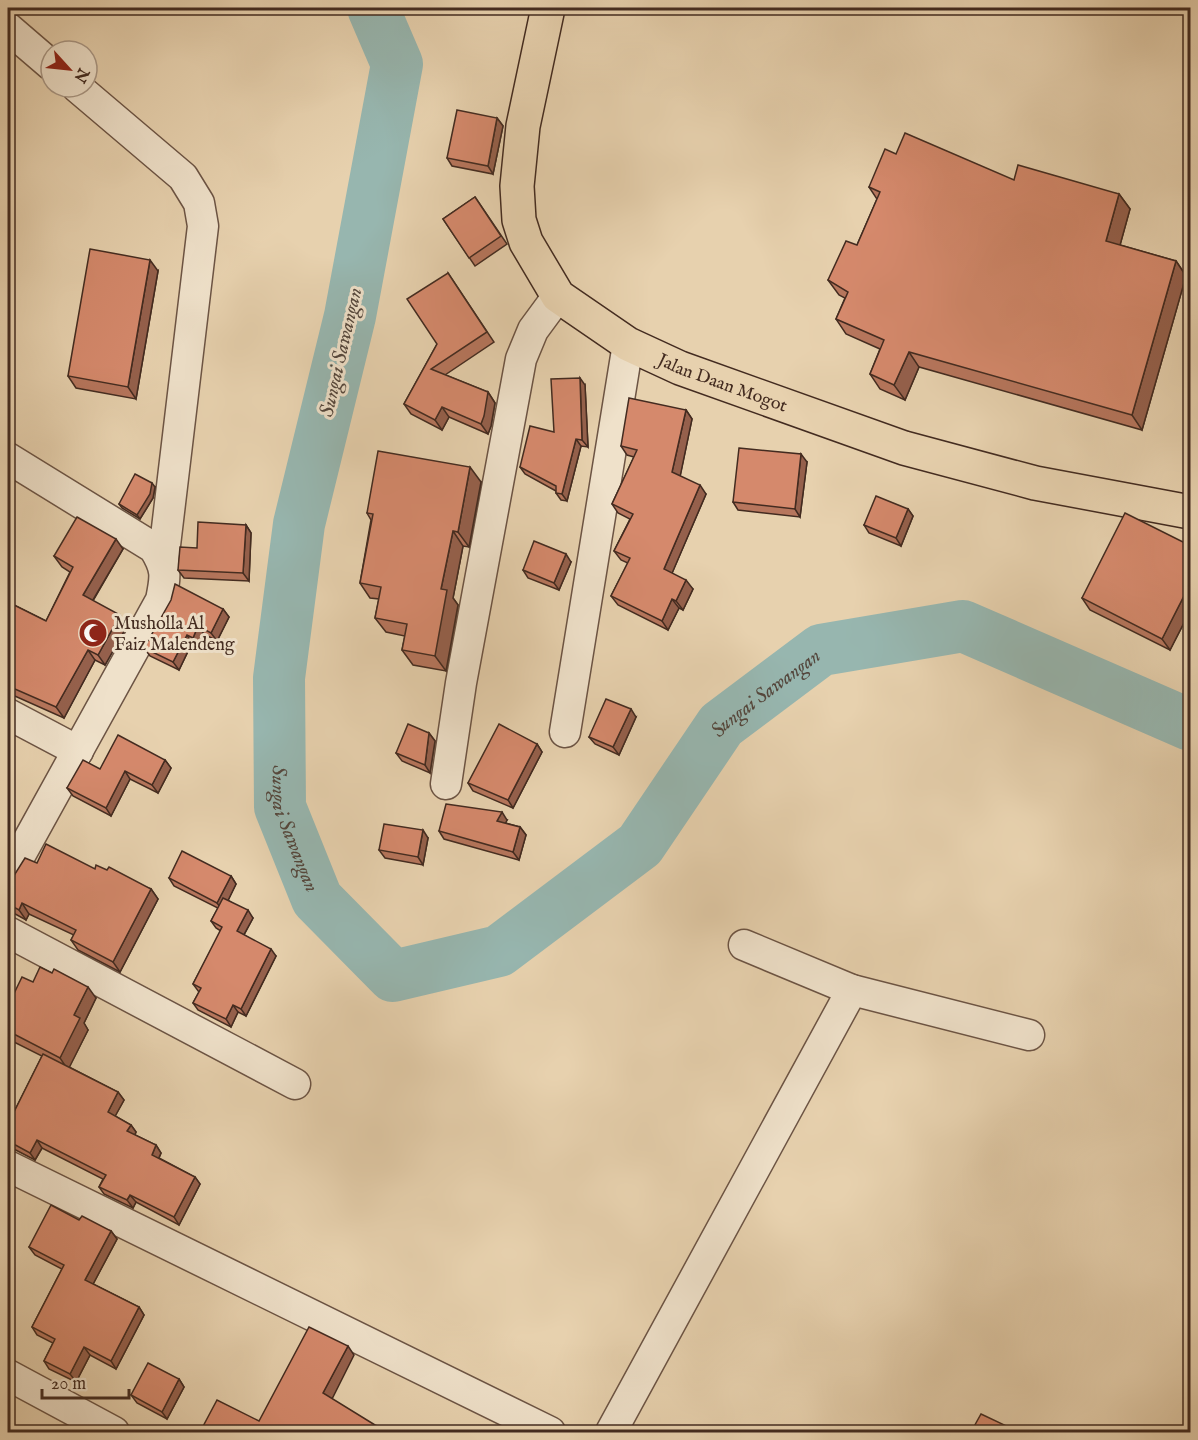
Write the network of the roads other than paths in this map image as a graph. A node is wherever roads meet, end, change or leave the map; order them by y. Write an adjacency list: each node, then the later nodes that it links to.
1 (548, 8): 5 (main road, Jalan Daan Mogot)
2 (8, 28): 3 (street)
3 (39, 55)
4 (91, 99): 9 (street)
5 (558, 296): 6 (main road, Jalan Daan Mogot); 13 (street)
6 (628, 344): 8 (main road, Jalan Daan Mogot); 11 (street)
7 (8, 458): 9 (street)
8 (1191, 512)
9 (163, 562): 12 (street)
10 (8, 714): 12 (street)
11 (565, 732)
12 (78, 750): 14 (street)
13 (446, 784)
14 (8, 877)
15 (8, 932): 19 (street)
16 (744, 945): 17 (street)
17 (852, 990): 18 (street); 24 (street)
18 (1029, 1035)
19 (296, 1084)
20 (8, 1166): 23 (street)
21 (8, 1376): 22 (street)
22 (114, 1432)
23 (550, 1432)
24 (611, 1432)

